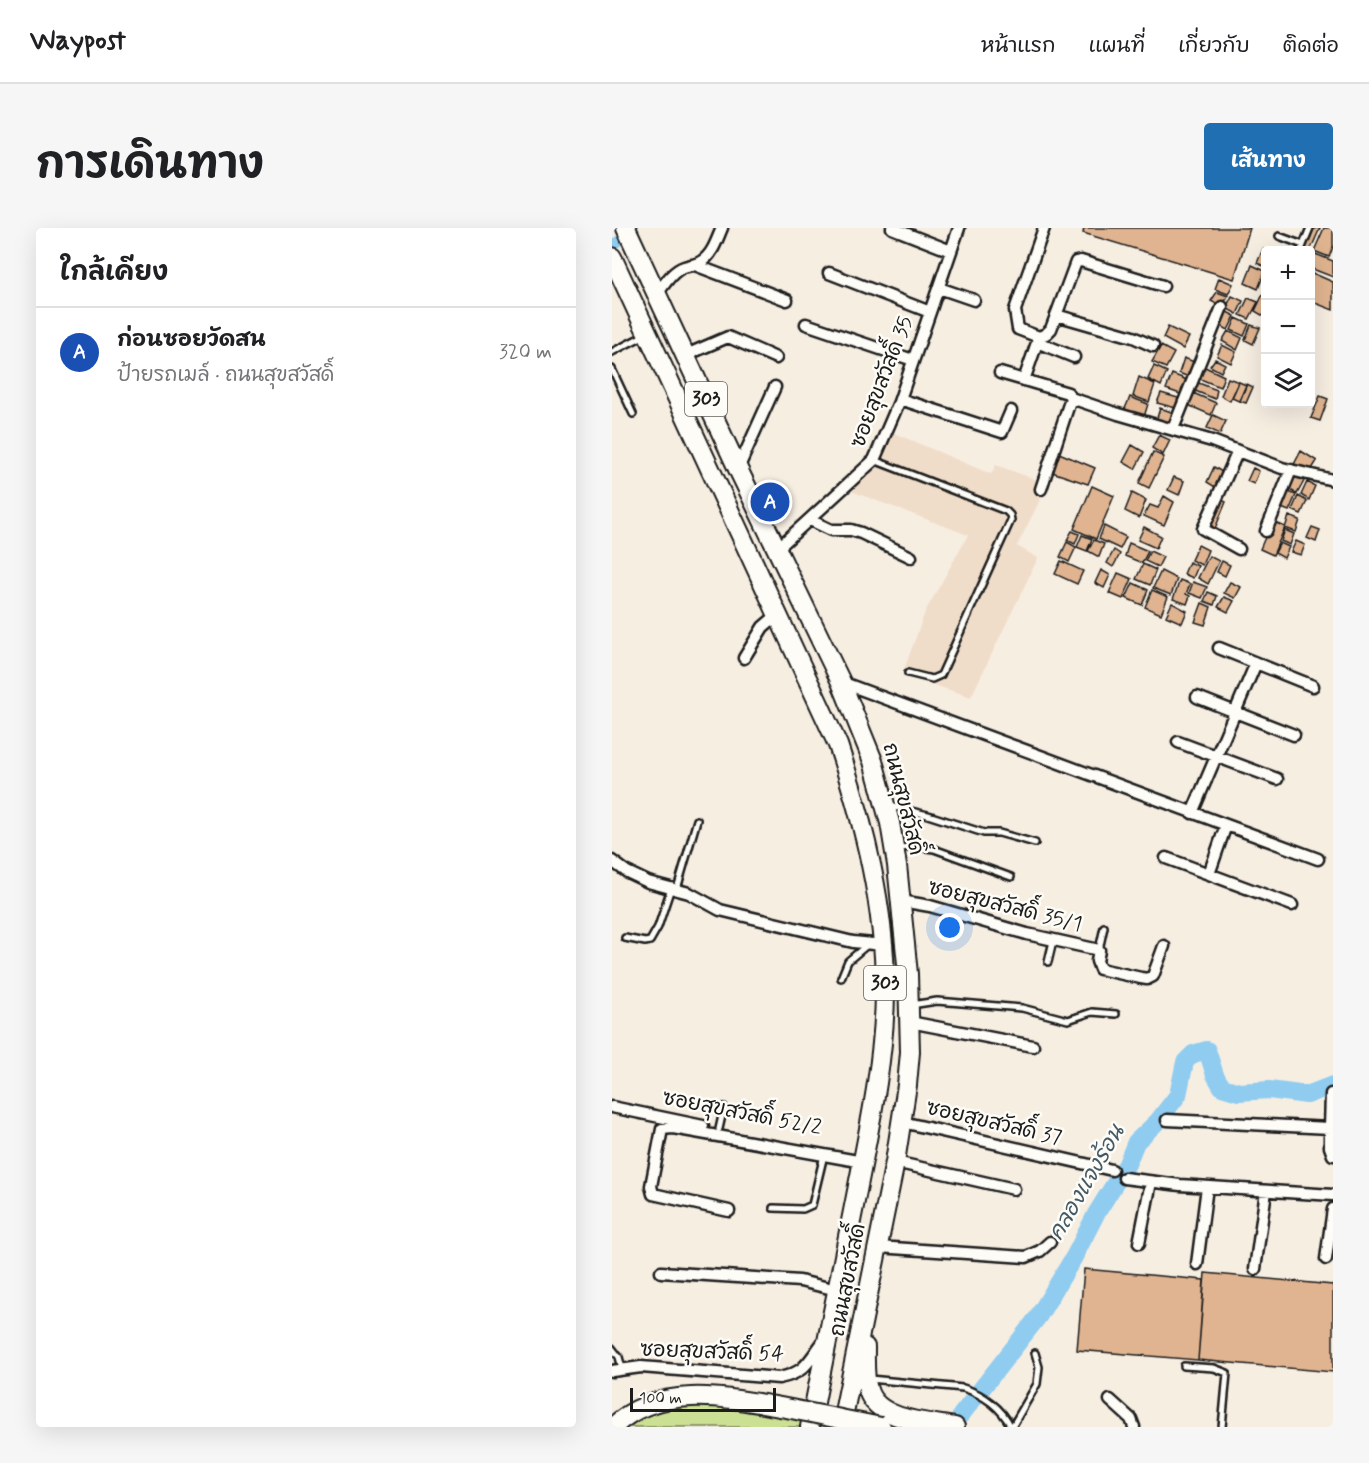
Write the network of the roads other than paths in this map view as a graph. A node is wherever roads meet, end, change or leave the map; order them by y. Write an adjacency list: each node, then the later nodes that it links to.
1 (626, 228): 16 (main road, ถนนสุขสวัสดิ์ / 303)
2 (722, 228): 12 (street)
3 (891, 228): 10 (street)
4 (959, 228): 10 (street, ซอยสุขสวัสดิ์ 35)
5 (1044, 228): 24 (street)
6 (1310, 228): 9 (lane)
7 (1279, 236): 8 (lane)
8 (1298, 246)
9 (1303, 246)
10 (951, 251): 15 (street, ซอยสุขสวัสดิ์ 35)
11 (614, 261): 23 (main road, ถนนสุขสวัสดิ์ / 303)
12 (695, 265): 16 (street); 17 (street)
13 (829, 273): 20 (street)
14 (1162, 286): 21 (street)
15 (939, 288): 18 (street); 20 (street, ซอยสุขสวัสดิ์ 35)
16 (657, 294): 27 (main road, ถนนสุขสวัสดิ์ / 303)
17 (787, 300)
18 (974, 300)
19 (1222, 307): 39 (street)
20 (930, 312): 30 (street, ซอยสุขสวัสดิ์ 35)
21 (1056, 315): 24 (street); 25 (street)
22 (806, 324): 30 (street)
23 (647, 335): 26 (lane); 51 (main road, ถนนสุขสวัสดิ์ / 303)
24 (1038, 340): 28 (street); 33 (street)
25 (1153, 346)
26 (612, 352)
27 (686, 355): 29 (street); 42 (main road, ถนนสุขสวัสดิ์ / 303)
28 (1074, 357)
29 (776, 358)
30 (914, 360): 36 (street, ซอยสุขสวัสดิ์ 35)
31 (612, 369): 38 (lane)
32 (1000, 373): 33 (street)
33 (1024, 380): 35 (street)
34 (774, 387): 42 (street)
35 (1071, 398): 39 (street); 45 (street)
36 (900, 399): 37 (street); 41 (street, ซอยสุขสวัสดิ์ 35)
37 (1011, 411)
38 (633, 414)
39 (1173, 429): 40 (street)
40 (1238, 451): 43 (street); 49 (street)
41 (874, 460): 46 (street, ซอยสุขสวัสดิ์ 35); 56 (lane)
42 (738, 470): 48 (main road, ถนนสุขสวัสดิ์ / 303)
43 (1291, 470): 44 (street); 47 (street)
44 (1333, 480)
45 (1041, 489)
46 (810, 520): 48 (street, ซอยสุขสวัสดิ์ 35); 50 (street)
47 (1266, 531)
48 (777, 549): 51 (main road); 57 (main road, ถนนสุขสวัสดิ์ / 303)
49 (1239, 549)
50 (911, 557)
51 (752, 562): 52 (main road, ถนนสุขสวัสดิ์ / 303)
52 (777, 615): 54 (street); 82 (main road, ถนนสุขสวัสดิ์ / 303)
53 (1219, 648): 55 (street)
54 (744, 658)
55 (1256, 663): 58 (street); 60 (street)
56 (908, 673)
57 (841, 682): 65 (main road, ถนนสุขสวัสดิ์ / 303); 66 (street)
58 (1312, 686)
59 (1197, 697): 60 (street)
60 (1236, 712): 61 (street); 63 (street)
61 (1294, 735)
62 (1178, 742): 63 (street)
63 (1216, 756): 64 (street); 66 (street)
64 (1277, 778)
65 (885, 804): 69 (lane); 70 (main road, ถนนสุขสวัสดิ์ / 303)
66 (1192, 813): 68 (street)
67 (697, 820): 76 (lane)
68 (1226, 825): 72 (street); 74 (street)
69 (1035, 843)
70 (894, 848): 75 (lane); 77 (main road, ถนนสุขสวัสดิ์ / 303)
71 (1166, 858): 74 (street)
72 (1318, 859)
73 (612, 861): 76 (street)
74 (1209, 874): 78 (street)
75 (1011, 877)
76 (674, 888): 80 (lane); 82 (street)
77 (901, 902): 81 (street, ซอยสุขสวัสดิ์ 35/1); 87 (main road, ถนนสุขสวัสดิ์ / 303)
78 (1292, 905)
79 (1104, 927): 84 (lane)
80 (625, 938)
81 (1053, 940): 84 (street, ซอยสุขสวัสดิ์ 35/1); 85 (lane)
82 (876, 944): 86 (lane); 99 (main road, ถนนสุขสวัสดิ์ / 303)
83 (1164, 946): 84 (street)
84 (1099, 950)
85 (1048, 962)
86 (841, 978)
87 (910, 1014): 88 (lane); 89 (street); 94 (main road, ถนนสุขสวัสดิ์ / 303)
88 (1116, 1014)
89 (1033, 1046)
90 (1331, 1094): 95 (street)
91 (612, 1107): 96 (street, ซอยสุขสวัสดิ์ 52/2)
92 (724, 1107): 96 (lane)
93 (1167, 1120): 95 (street)
94 (902, 1122): 100 (main road, ถนนสุขสวัสดิ์ / 303); 101 (street, ซอยสุขสวัสดิ์ 37)
95 (1330, 1128): 98 (street)
96 (719, 1129): 99 (street, ซอยสุขสวัสดิ์ 52/2)
97 (824, 1155): 99 (street); 108 (lane); 110 (street)
98 (1333, 1155)
99 (863, 1159): 118 (main road, ถนนสุขสวัสดิ์ / 303)
100 (895, 1162): 105 (street); 113 (main road, ถนนสุขสวัสดิ์ / 303)
101 (1112, 1170)
102 (1124, 1178): 103 (street)
103 (1151, 1182): 104 (street); 112 (street)
104 (1207, 1187): 106 (street); 115 (street)
105 (1014, 1190)
106 (1266, 1191): 107 (street); 116 (street)
107 (1333, 1195)
108 (773, 1208)
109 (1333, 1209): 114 (street)
110 (729, 1211)
111 (1050, 1242): 113 (street)
112 (1138, 1243)
113 (878, 1247): 119 (main road, ถนนสุขสวัสดิ์ / 303)
114 (1326, 1259)
115 (1197, 1264)
116 (1256, 1269)
117 (661, 1272): 118 (street)
118 (837, 1290): 120 (main road, ถนนสุขสวัสดิ์ / 303)
119 (864, 1316): 126 (main road); 130 (main road, ถนนสุขสวัสดิ์ / 303)
120 (829, 1335): 124 (street, ซอยสุขสวัสดิ์ 54); 128 (main road, ถนนสุขสวัสดิ์ / 303)
121 (612, 1348): 124 (lane)
122 (1035, 1353): 133 (lane)
123 (612, 1356): 124 (lane)
124 (618, 1365)
125 (1184, 1366): 135 (lane)
126 (866, 1379): 132 (main road); 133 (lane)
127 (1110, 1400): 134 (street)
128 (810, 1425)
129 (614, 1427): 131 (main road, bridge)
130 (841, 1427)
131 (881, 1427)
132 (955, 1427)
133 (1012, 1427)
134 (1134, 1427)
135 (1222, 1427)

